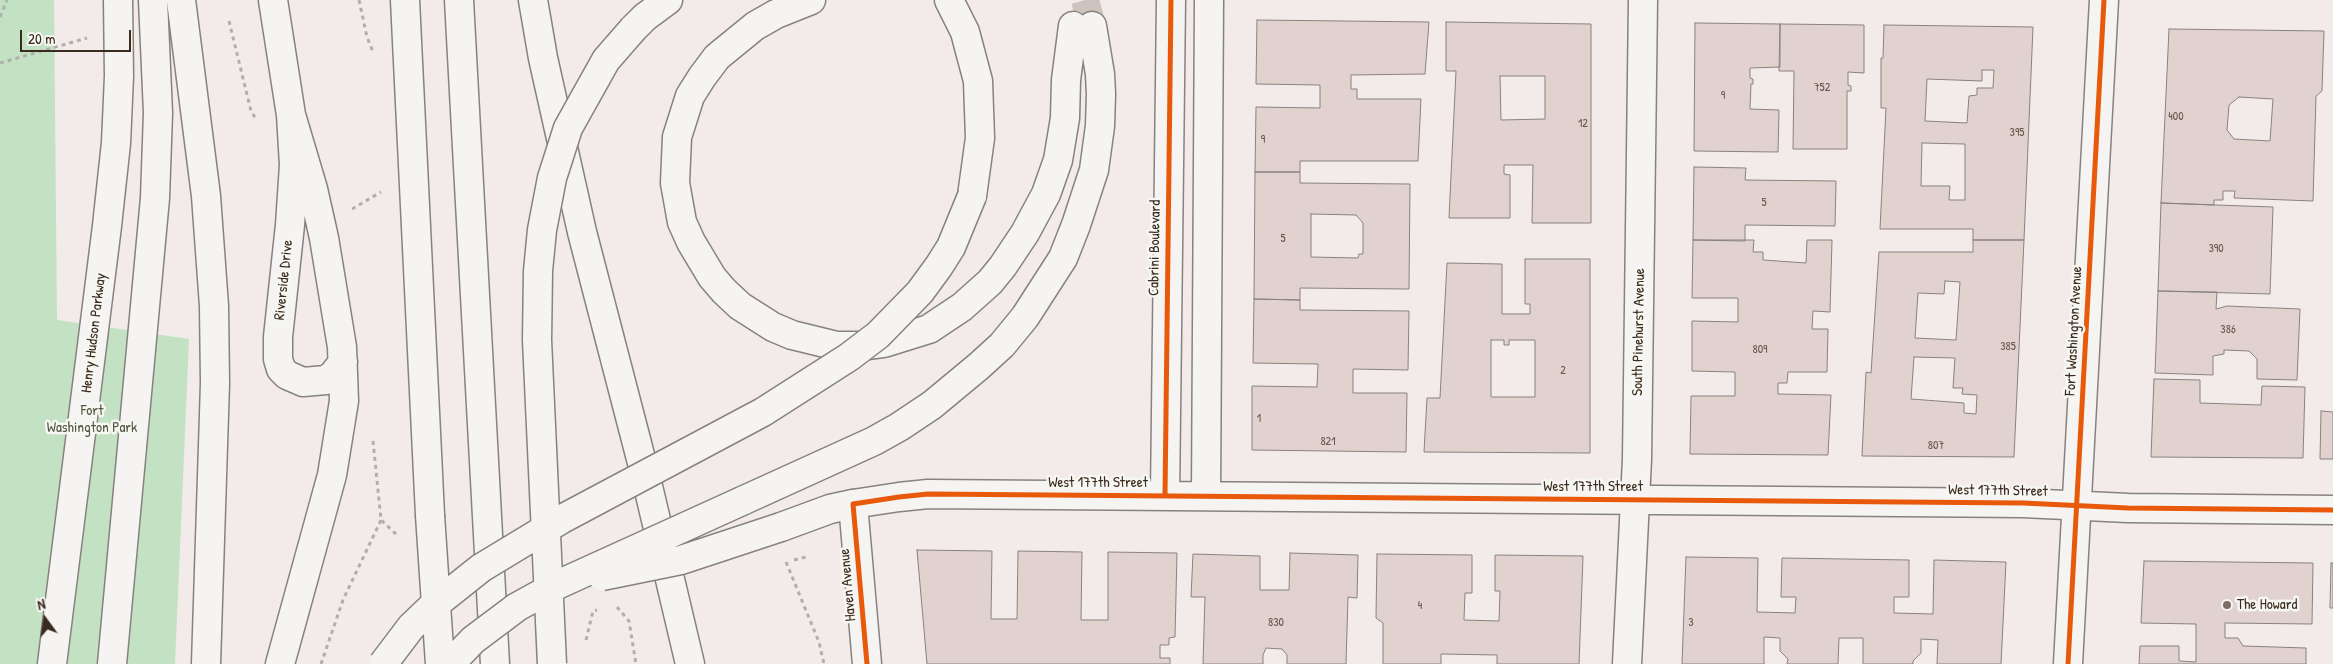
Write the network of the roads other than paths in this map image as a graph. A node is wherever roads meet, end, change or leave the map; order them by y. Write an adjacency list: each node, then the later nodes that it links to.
1 (118, 0): 24 (main road, Henry Hudson Parkway)
2 (153, 0): 25 (main road)
3 (181, 0): 26 (main road)
4 (273, 0): 15 (main road, Riverside Drive)
5 (406, 0): 29 (main road, bridge)
6 (459, 0): 31 (main road, bridge)
7 (533, 0): 33 (main road)
8 (668, 0): 32 (main road, bridge)
9 (811, 0): 23 (main road, bridge)
10 (949, 0): 28 (main road, bridge)
11 (1171, 0): 17 (main road, Cabrini Boulevard)
12 (1209, 0): 18 (main road)
13 (1643, 0): 19 (main road, South Pinehurst Avenue)
14 (2104, 0): 21 (main road, Fort Washington Avenue)
15 (292, 115): 16 (main road, Riverside Drive); 16 (main road, Riverside Drive)
16 (343, 362): 27 (main road, Riverside Drive)
17 (1165, 496): 18 (main road, West 177th Street); 20 (main road, West 177th Street)
18 (1206, 496): 19 (main road, West 177th Street)
19 (1636, 500): 21 (main road, West 177th Street); 35 (main road, South Pinehurst Avenue)
20 (853, 504): 23 (main road, West 177th Street, bridge); 34 (main road, Haven Avenue)
21 (2077, 506): 22 (main road, West 177th Street); 36 (main road, Fort Washington Avenue)
22 (2333, 510)
23 (557, 585): 30 (main road, bridge)
24 (52, 664)
25 (112, 664)
26 (206, 664)
27 (280, 664)
28 (383, 664)
29 (440, 664)
30 (450, 664)
31 (495, 664)
32 (552, 664)
33 (690, 664)
34 (867, 664)
35 (1627, 664)
36 (2068, 664)

